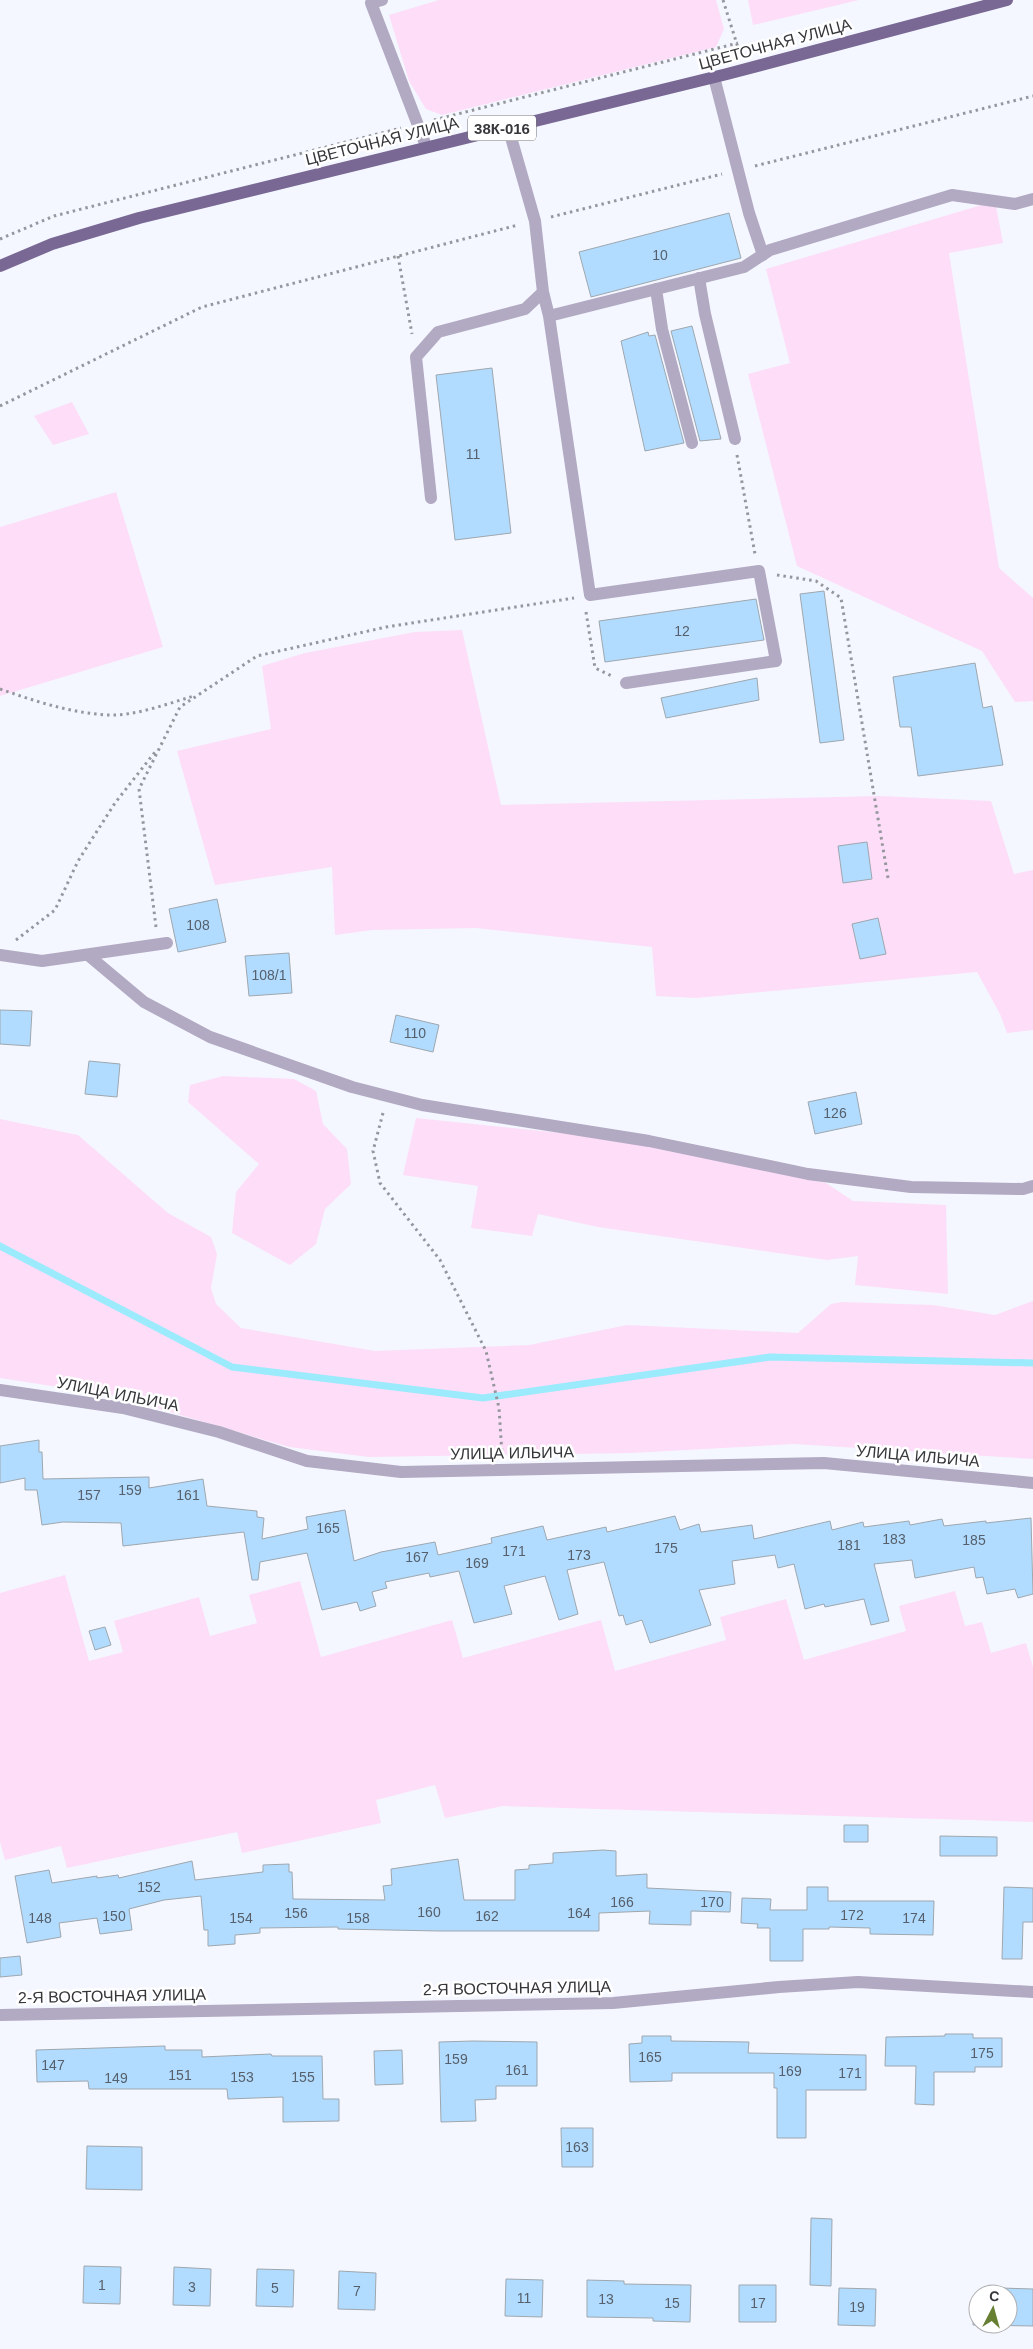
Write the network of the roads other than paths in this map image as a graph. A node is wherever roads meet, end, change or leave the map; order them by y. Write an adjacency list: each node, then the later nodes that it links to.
1 (382, 0): 5 (street)
2 (1007, 0): 3 (main road, ЦВЕТОЧНАЯ УЛИЦА / 38К-016)
3 (714, 77): 4 (main road, ЦВЕТОЧНАЯ УЛИЦА / 38К-016); 7 (street)
4 (508, 127): 5 (main road, ЦВЕТОЧНАЯ УЛИЦА / 38К-016); 11 (street)
5 (426, 146): 8 (main road, ЦВЕТОЧНАЯ УЛИЦА / 38К-016)
6 (1033, 200): 7 (street)
7 (763, 255): 9 (street)
8 (0, 266)
9 (698, 278): 10 (street); 13 (street)
10 (656, 289): 12 (street); 14 (street)
11 (544, 292): 12 (street); 15 (street)
12 (549, 316): 16 (street)
13 (735, 439)
14 (692, 443)
15 (431, 498)
16 (626, 683)
17 (167, 943): 19 (street)
18 (4, 951): 19 (street)
19 (88, 955): 20 (street)
20 (1033, 1186)
21 (0, 1390): 22 (street, УЛИЦА ИЛЬИЧА)
22 (1033, 1483)
23 (1033, 1992): 24 (street, 2-Я ВОСТОЧНАЯ УЛИЦА)
24 (0, 2015)

